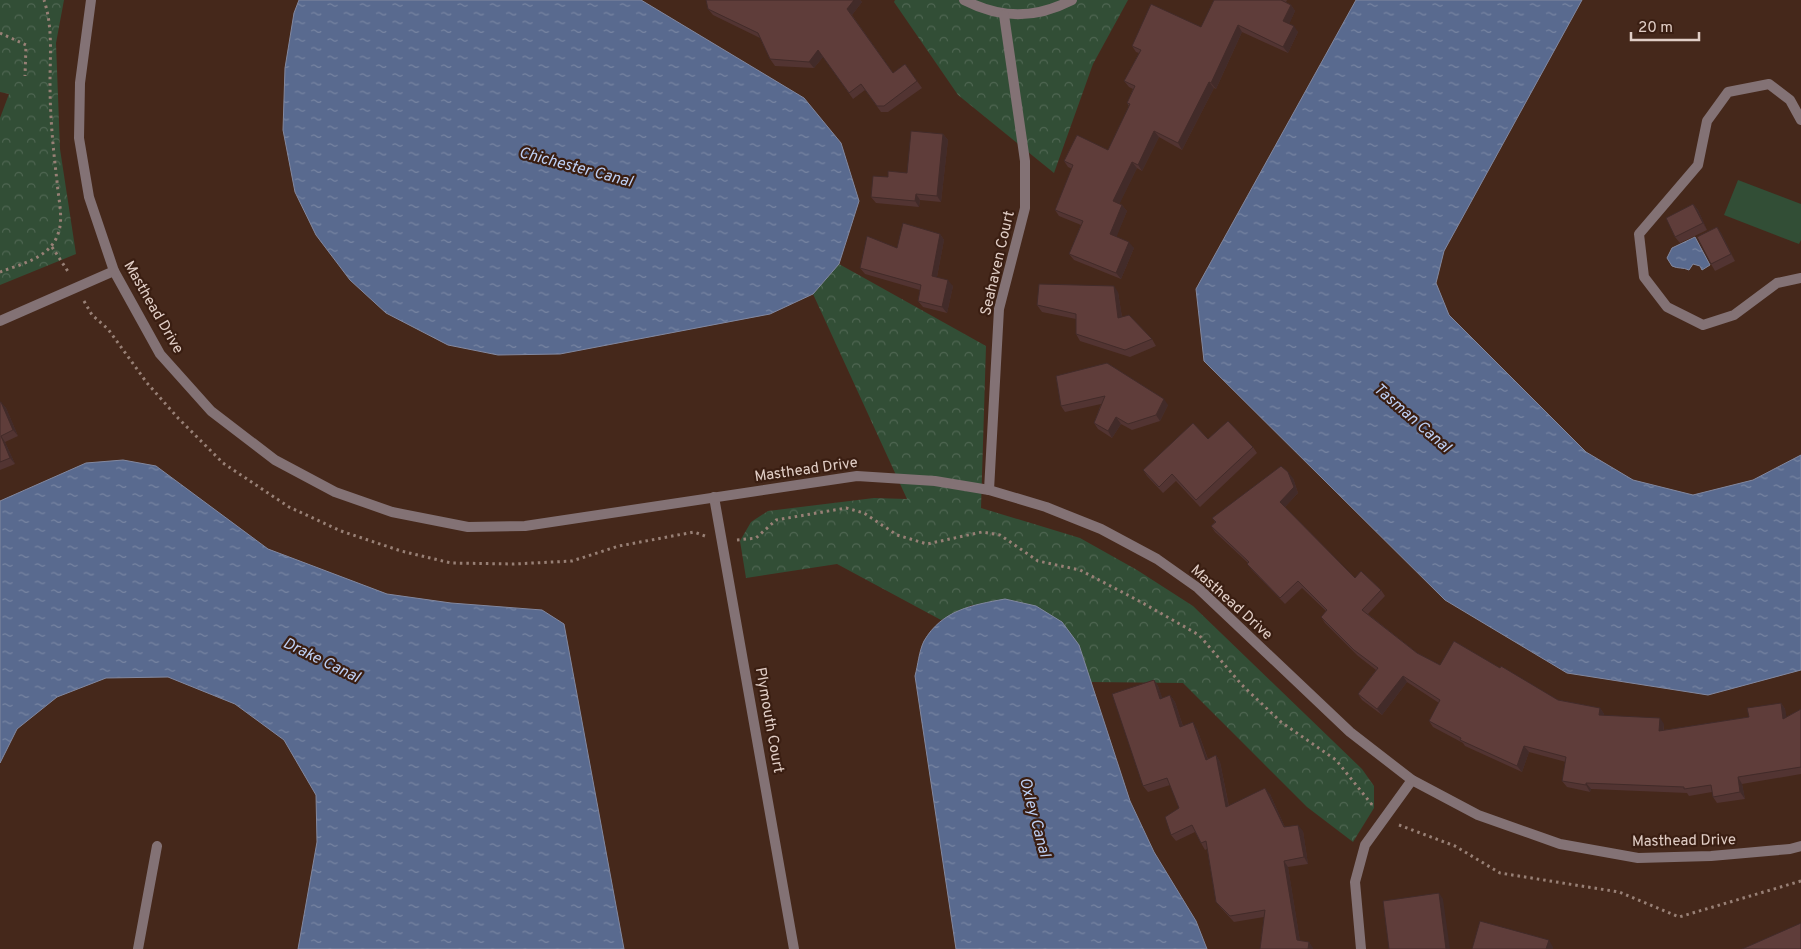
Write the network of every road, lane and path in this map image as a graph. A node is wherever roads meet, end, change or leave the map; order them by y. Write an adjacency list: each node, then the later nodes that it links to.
1 (44, 0): 9 (path)
2 (91, 0): 10 (street, Masthead Drive)
3 (964, 0): 5 (street)
4 (1072, 0): 5 (street)
5 (1004, 15): 15 (street, Seahaven Court)
6 (0, 33): 7 (path)
7 (25, 76)
8 (1801, 120): 12 (street)
9 (52, 247): 11 (path); 13 (path)
10 (114, 271): 13 (street); 16 (street, Masthead Drive)
11 (0, 272)
12 (1801, 278)
13 (77, 288): 14 (street); 17 (path)
14 (0, 321)
15 (989, 490): 16 (street, Masthead Drive); 18 (street, Masthead Drive)
16 (714, 498): 17 (street, Plymouth Court)
17 (722, 542): 19 (path); 24 (street, Plymouth Court)
18 (1412, 780): 19 (street); 21 (street, Masthead Drive)
19 (1383, 819): 22 (path); 25 (street)
20 (157, 846): 23 (street)
21 (1801, 846)
22 (1801, 881)
23 (138, 949)
24 (794, 949)
25 (1361, 949)

